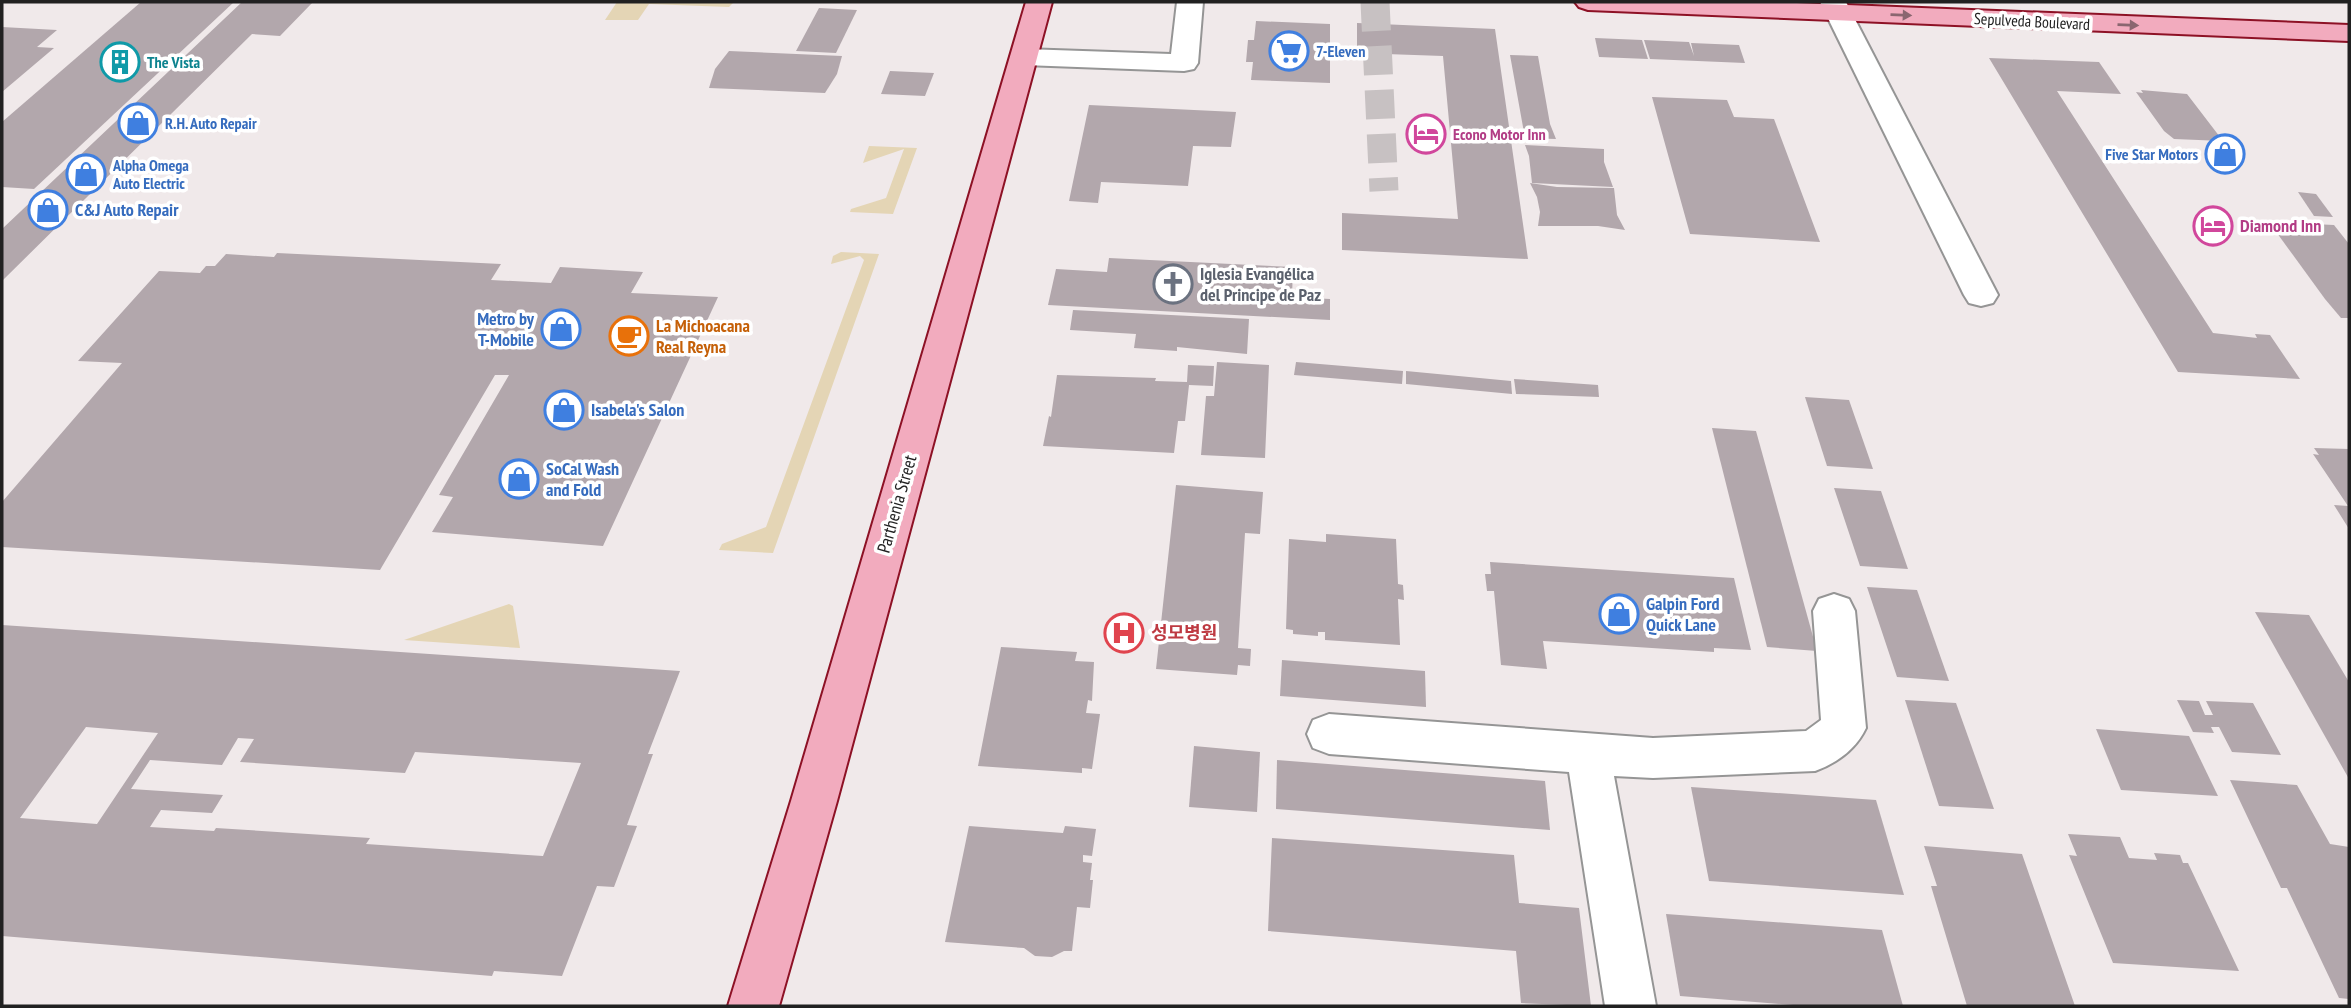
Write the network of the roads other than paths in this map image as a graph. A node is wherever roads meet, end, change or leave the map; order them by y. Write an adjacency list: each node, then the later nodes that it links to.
1 (1039, 2): 6 (main road, Parthenia Street)
2 (1190, 2): 6 (lane)
3 (1588, 2): 4 (main road, Sepulveda Boulevard)
4 (1836, 7): 5 (main road, Sepulveda Boulevard, one-way to 5); 7 (lane)
5 (2349, 33)
6 (1024, 57): 11 (main road, Parthenia Street)
7 (1981, 295)
8 (1834, 611): 10 (lane)
9 (1329, 734): 10 (lane)
10 (1588, 754): 12 (lane)
11 (753, 1006)
12 (1631, 1006)

